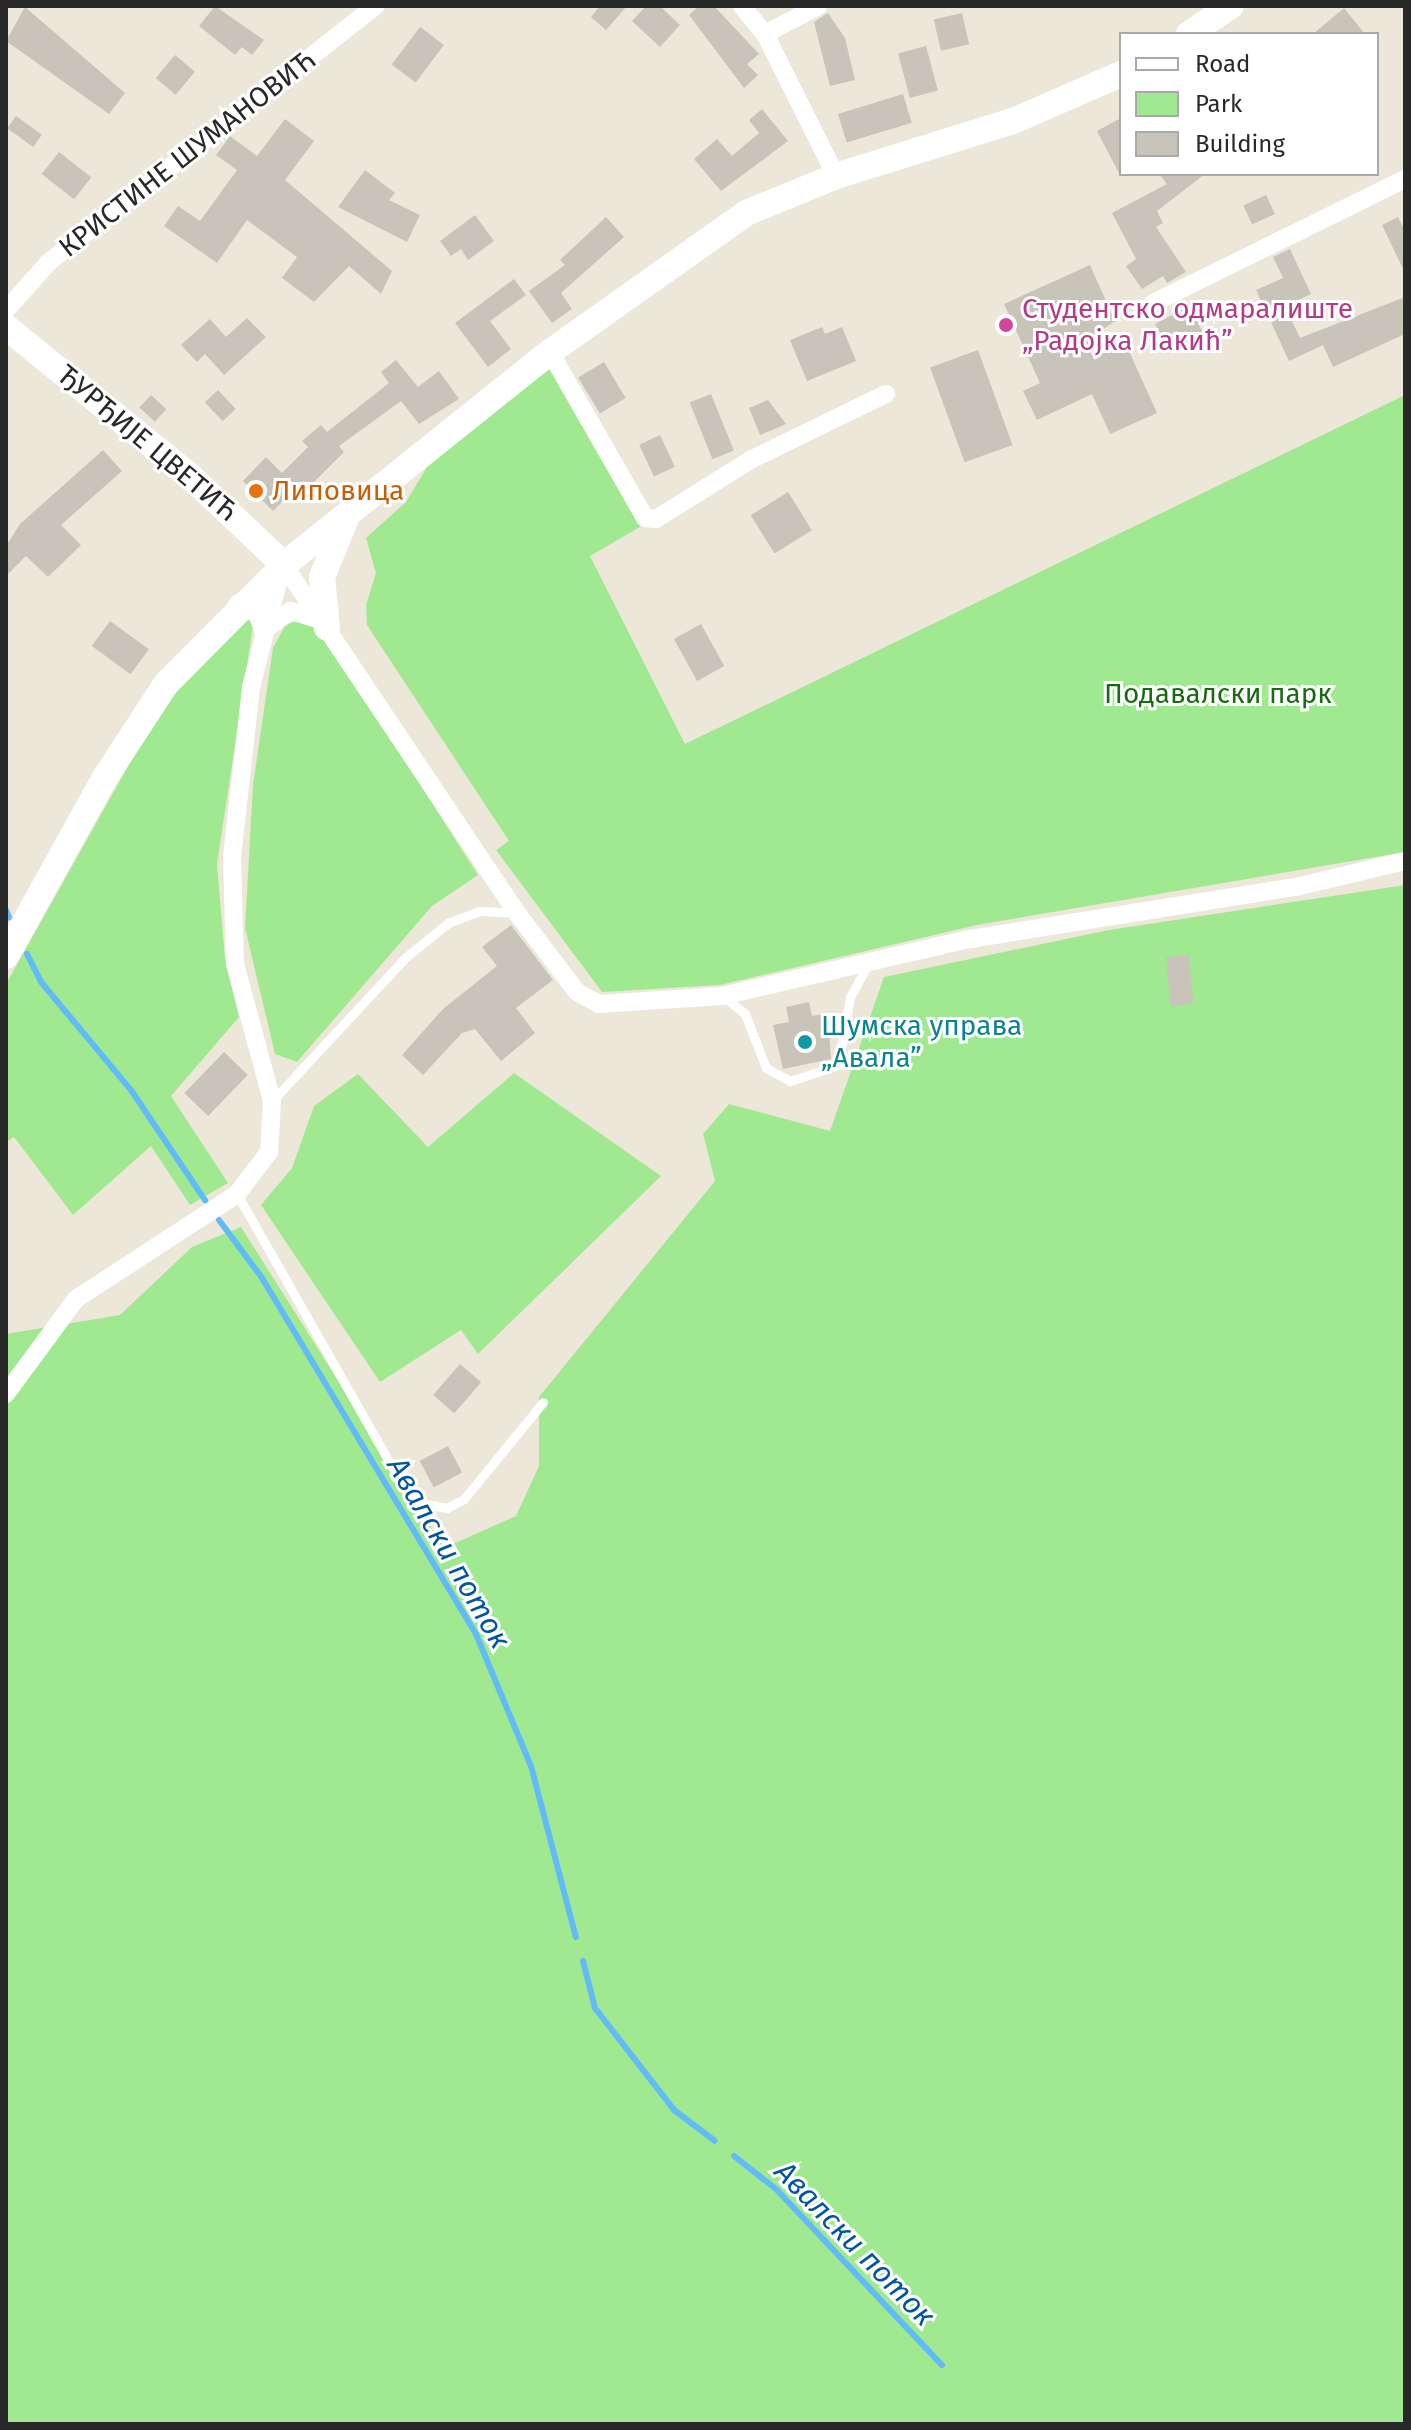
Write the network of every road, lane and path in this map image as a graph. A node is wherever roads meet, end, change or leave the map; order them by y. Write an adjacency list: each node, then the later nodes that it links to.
1 (375, 6): 11 (street, КРИСТИНЕ ШУМАНОВИЋ)
2 (818, 6): 6 (street)
3 (1231, 6): 5 (main road)
4 (748, 8): 6 (street)
5 (1192, 32)
6 (765, 34): 8 (street)
7 (1119, 75): 8 (main road)
8 (836, 176): 13 (main road)
9 (1405, 179): 10 (street)
10 (1153, 303)
11 (6, 310)
12 (6, 327): 16 (main road, ЂУРЂИЈЕ ЦВЕТИЋ)
13 (550, 352): 14 (street); 15 (main road)
14 (886, 394)
15 (354, 508): 16 (main road); 18 (main road)
16 (284, 565): 17 (main road); 18 (street); 19 (street)
17 (241, 606): 19 (main road); 22 (main road)
18 (325, 624): 19 (street); 21 (street)
19 (264, 628): 25 (street)
20 (1405, 861): 23 (street)
21 (517, 913): 24 (street); 25 (lane)
22 (6, 956)
23 (870, 962): 24 (street); 24 (lane)
24 (722, 996)
25 (272, 1101): 26 (street)
26 (237, 1194): 27 (street); 28 (lane)
27 (6, 1394)
28 (543, 1402)

